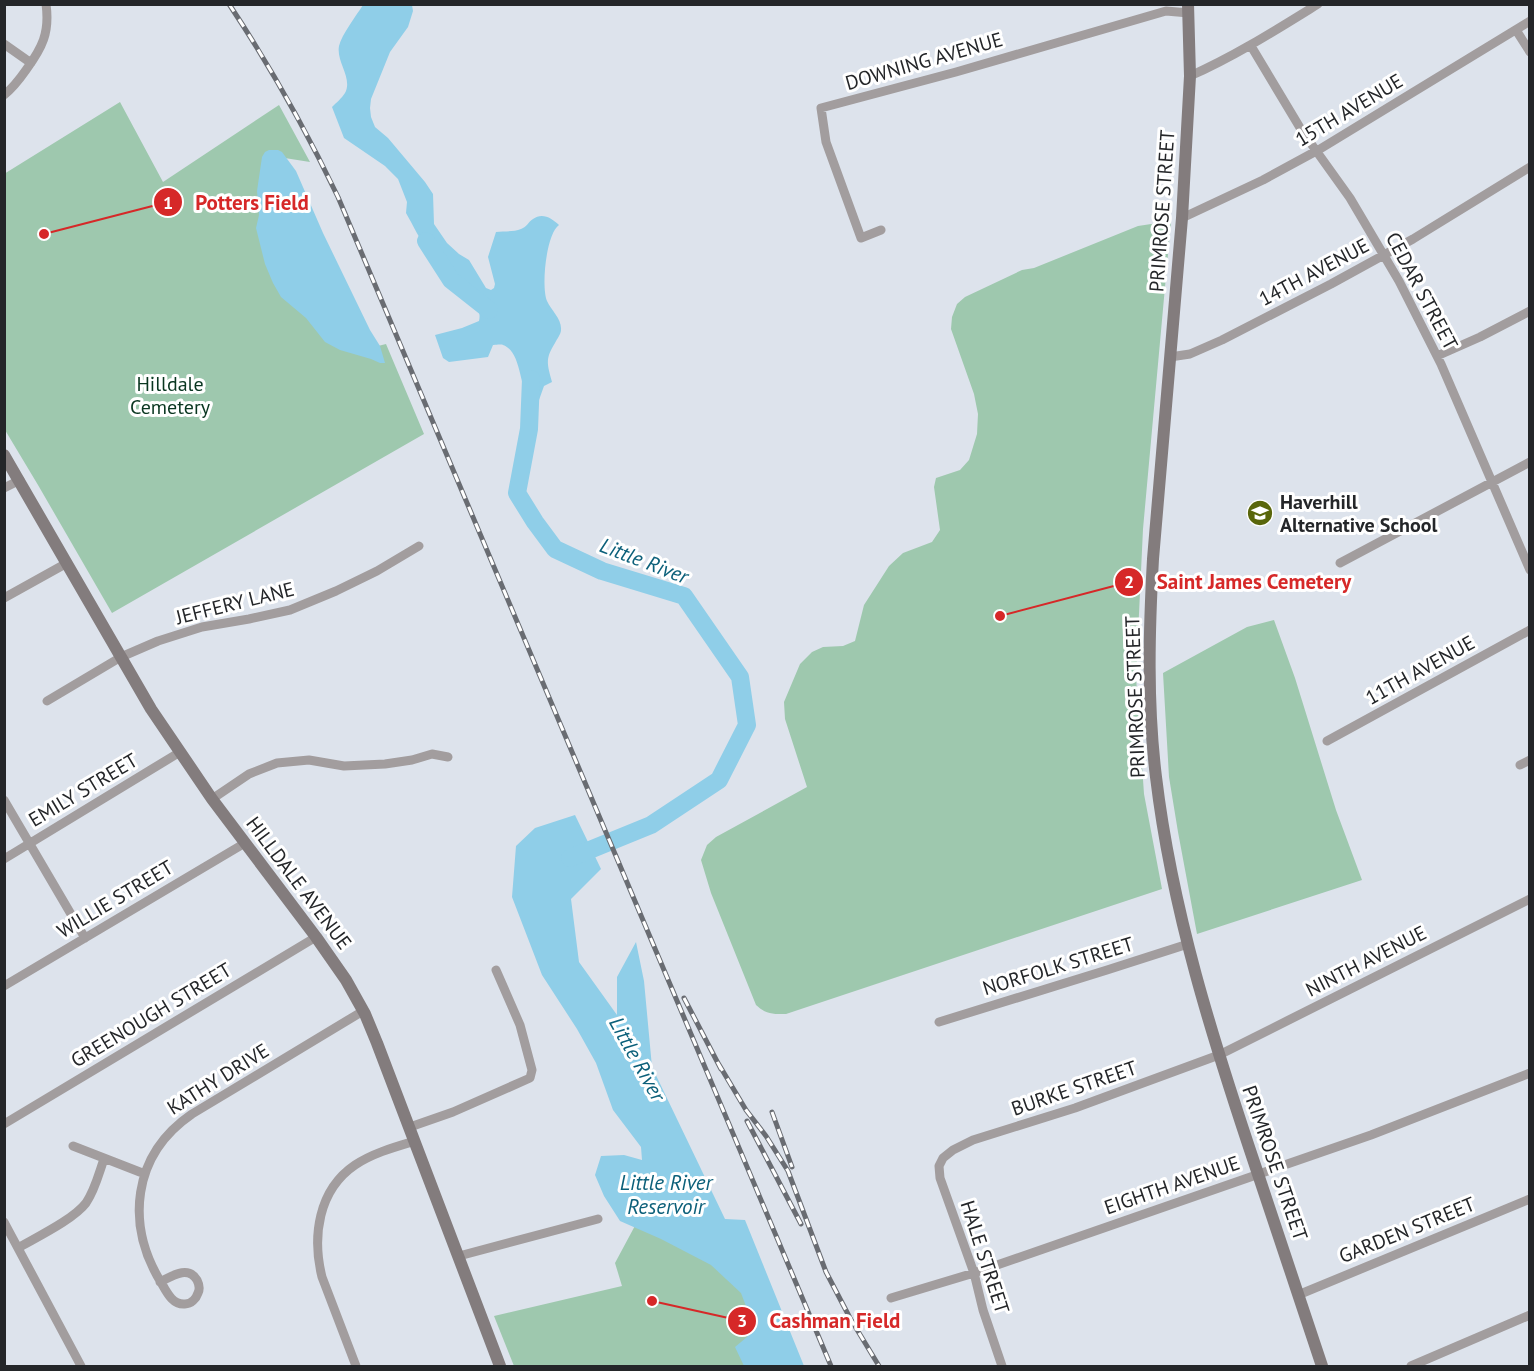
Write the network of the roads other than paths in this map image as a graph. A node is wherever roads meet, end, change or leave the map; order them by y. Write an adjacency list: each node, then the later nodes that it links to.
1 (46, 4): 9 (street)
2 (1318, 4): 7 (street)
3 (1188, 9): 10 (main road, PRIMROSE STREET); 15 (street, DOWNING AVENUE)
4 (1530, 21): 5 (street, 15TH AVENUE)
5 (1516, 30): 8 (street); 12 (street, 15TH AVENUE)
6 (4, 44): 9 (street)
7 (1251, 46): 10 (street); 12 (street, CEDAR STREET)
8 (1530, 52)
9 (31, 63): 11 (street)
10 (1190, 76): 14 (main road, PRIMROSE STREET)
11 (4, 95)
12 (1317, 151): 14 (street, 15TH AVENUE); 16 (street, CEDAR STREET)
13 (1530, 166): 16 (street, 14TH AVENUE)
14 (1182, 218): 19 (main road, PRIMROSE STREET)
15 (880, 230)
16 (1384, 255): 18 (street, CEDAR STREET); 19 (street, 14TH AVENUE)
17 (1530, 311): 18 (street)
18 (1437, 356): 23 (street, CEDAR STREET)
19 (1170, 357): 46 (main road, PRIMROSE STREET)
20 (4, 455): 22 (main road, HILLDALE AVENUE)
21 (1530, 462): 23 (street)
22 (20, 480): 24 (street); 26 (main road, HILLDALE AVENUE)
23 (1492, 482): 27 (street); 28 (street, CEDAR STREET)
24 (4, 488)
25 (419, 546): 31 (street, JEFFERY LANE)
26 (67, 563): 29 (street); 31 (main road, HILLDALE AVENUE)
27 (1340, 563)
28 (1530, 570)
29 (4, 598)
30 (1530, 630): 33 (street, 11TH AVENUE)
31 (121, 657): 32 (street, JEFFERY LANE); 34 (main road, HILLDALE AVENUE)
32 (47, 701)
33 (1327, 741)
34 (180, 752): 38 (main road, HILLDALE AVENUE); 40 (street, EMILY STREET)
35 (448, 757): 38 (street)
36 (1530, 760): 37 (street)
37 (1520, 765)
38 (212, 799): 41 (main road, HILLDALE AVENUE)
39 (4, 800): 40 (street)
40 (30, 843): 42 (street, EMILY STREET); 45 (street)
41 (244, 843): 44 (main road, HILLDALE AVENUE); 45 (street, WILLIE STREET)
42 (4, 859)
43 (1530, 899): 51 (street, NINTH AVENUE)
44 (316, 937): 49 (main road, HILLDALE AVENUE); 53 (street, GREENOUGH STREET)
45 (85, 938): 48 (street, WILLIE STREET)
46 (1188, 944): 50 (street, NORFOLK STREET); 51 (main road, PRIMROSE STREET)
47 (496, 970): 54 (street)
48 (4, 986)
49 (363, 1011): 54 (main road, HILLDALE AVENUE); 59 (street, KATHY DRIVE)
50 (939, 1022)
51 (1219, 1055): 57 (street, BURKE STREET); 60 (main road, PRIMROSE STREET)
52 (1530, 1073): 60 (street, EIGHTH AVENUE)
53 (4, 1124)
54 (410, 1127): 55 (main road, HILLDALE AVENUE)
55 (415, 1140): 65 (main road, HILLDALE AVENUE); 72 (street)
56 (73, 1146): 58 (street)
57 (943, 1158): 66 (street, HALE STREET)
58 (105, 1159): 59 (street); 64 (street)
59 (146, 1174): 67 (street, KATHY DRIVE)
60 (1258, 1174): 66 (street, EIGHTH AVENUE); 68 (main road, PRIMROSE STREET)
61 (1530, 1199): 68 (street, GARDEN STREET)
62 (598, 1219): 65 (street)
63 (4, 1222): 64 (street)
64 (18, 1248): 71 (street)
65 (459, 1256): 73 (main road, HILLDALE AVENUE)
66 (974, 1273): 69 (street, EIGHTH AVENUE); 74 (street, HALE STREET)
67 (160, 1282)
68 (1298, 1294): 75 (main road, PRIMROSE STREET)
69 (891, 1298)
70 (1530, 1315): 76 (street)
71 (81, 1366)
72 (356, 1366)
73 (500, 1366)
74 (1002, 1366)
75 (1322, 1366)
76 (1411, 1366)

